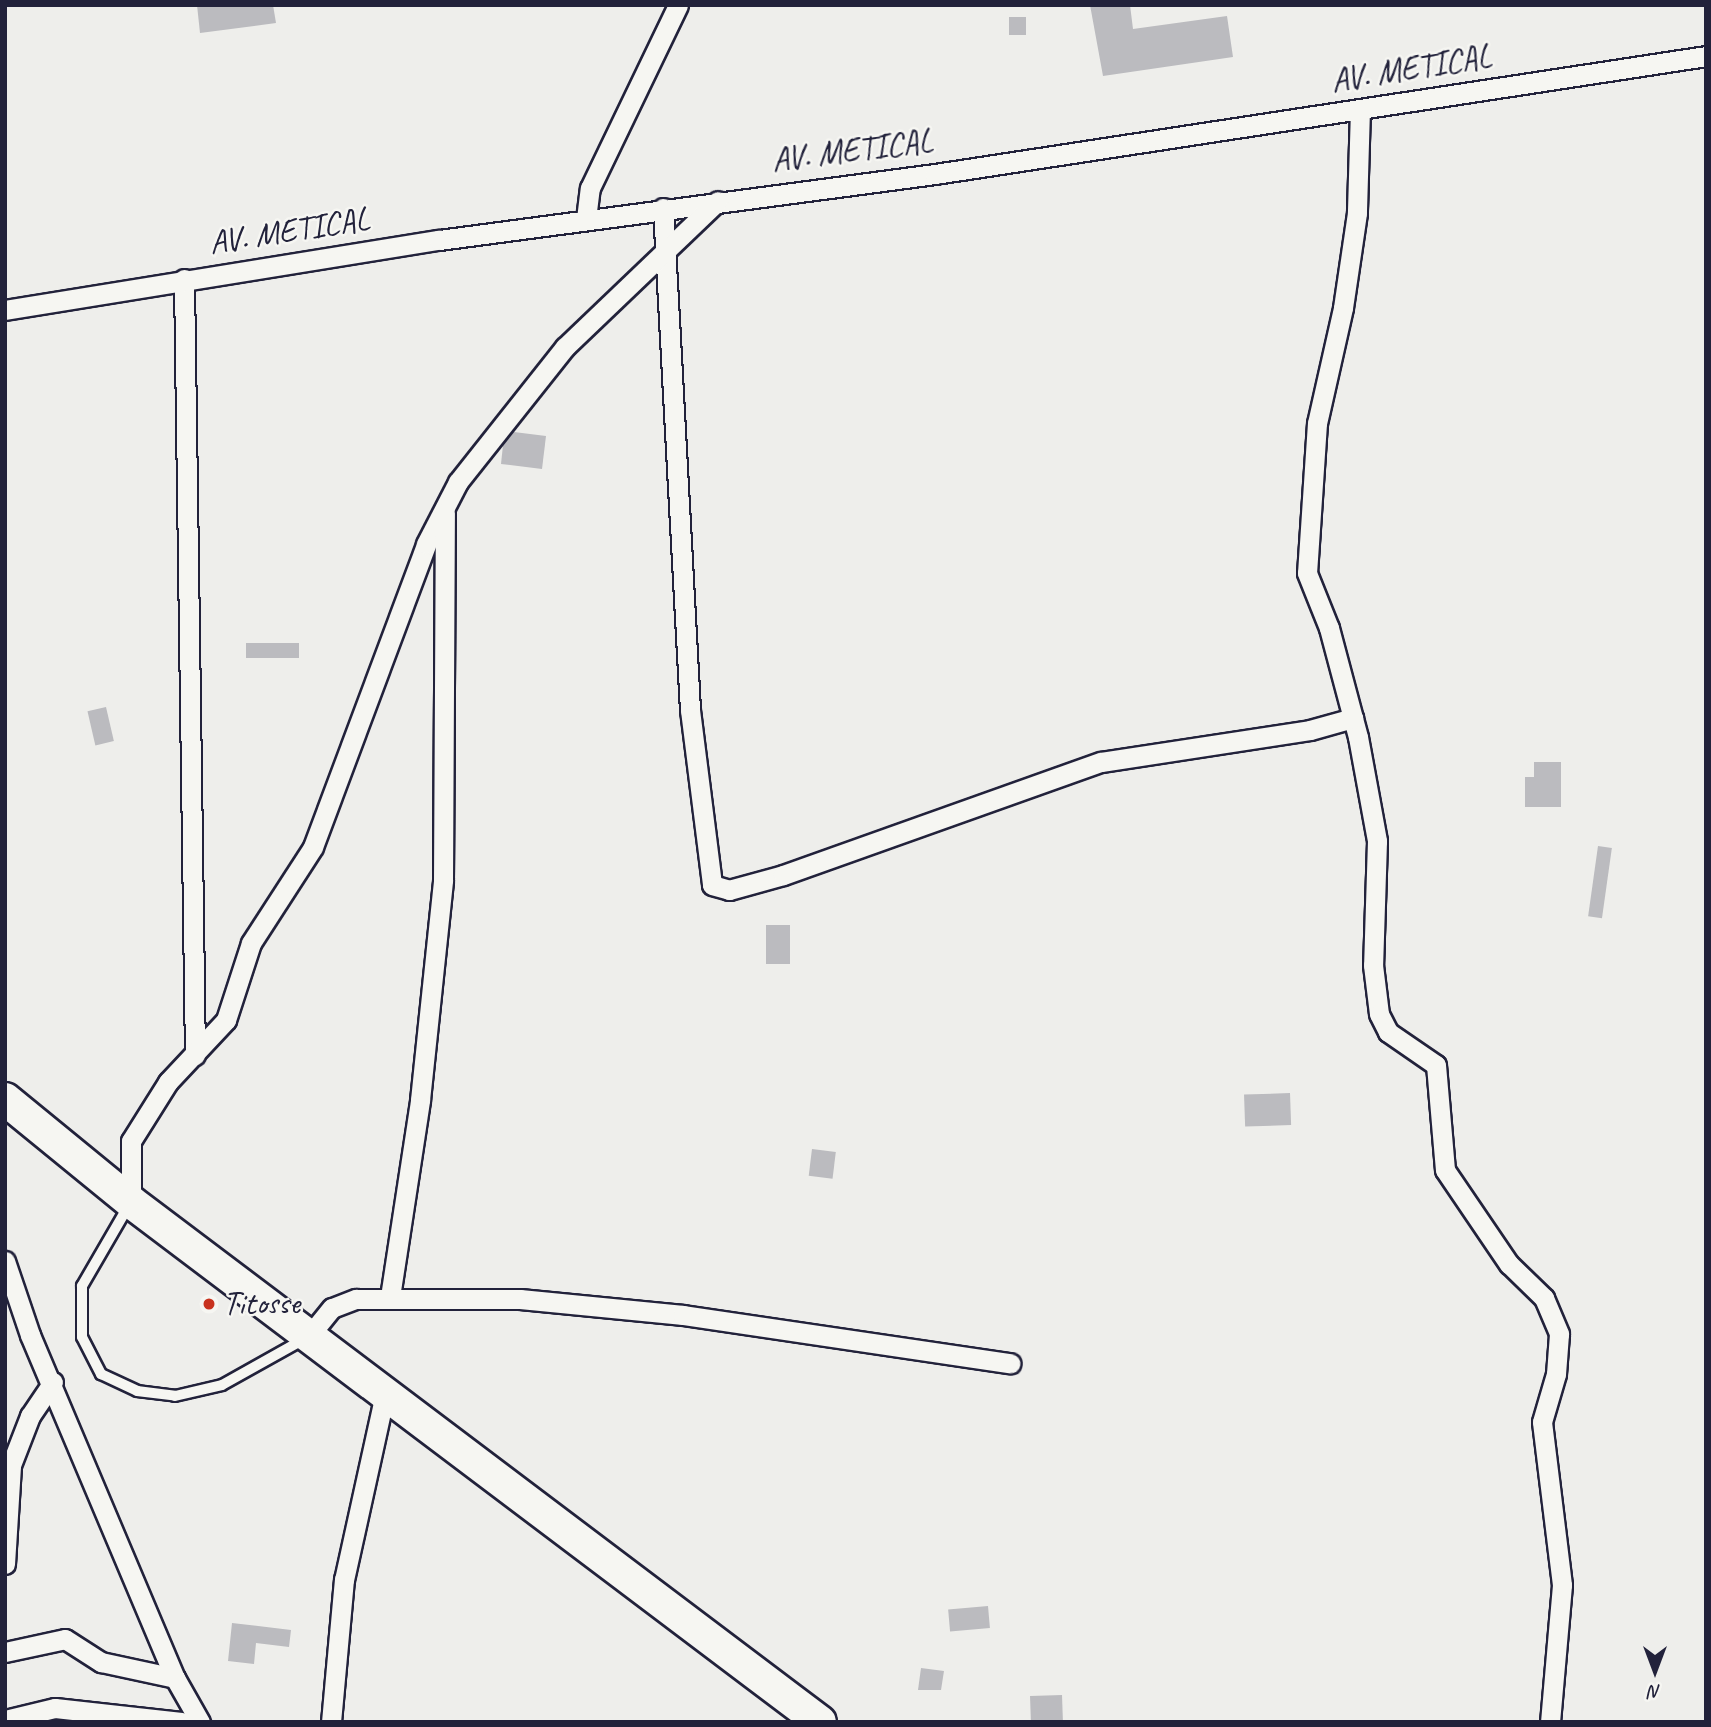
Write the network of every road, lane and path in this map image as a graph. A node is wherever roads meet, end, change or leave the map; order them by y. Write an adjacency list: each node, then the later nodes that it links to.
1 (678, 5): 6 (street)
2 (1706, 56): 3 (street, AV. METICAL)
3 (1360, 108): 4 (street, AV. METICAL); 11 (street)
4 (718, 201): 5 (street, AV. METICAL); 7 (street)
5 (663, 208): 6 (street, AV. METICAL); 7 (street)
6 (586, 219): 8 (street, AV. METICAL)
7 (666, 254): 10 (street); 11 (street)
8 (184, 279): 9 (street, AV. METICAL); 12 (street)
9 (5, 310)
10 (445, 509): 12 (street); 16 (street)
11 (1353, 718): 29 (street)
12 (195, 1055): 14 (street)
13 (5, 1099): 14 (highway)
14 (131, 1202): 17 (highway); 17 (lane)
15 (5, 1261): 19 (street)
16 (390, 1297): 17 (street); 18 (street)
17 (309, 1336): 20 (highway)
18 (1010, 1363)
19 (53, 1382): 21 (street); 23 (street)
20 (385, 1393): 27 (street); 28 (highway)
21 (5, 1564)
22 (5, 1652): 23 (street)
23 (175, 1678): 26 (street)
24 (5, 1720): 25 (street)
25 (181, 1722)
26 (200, 1722)
27 (331, 1722)
28 (820, 1722)
29 (1550, 1722)

